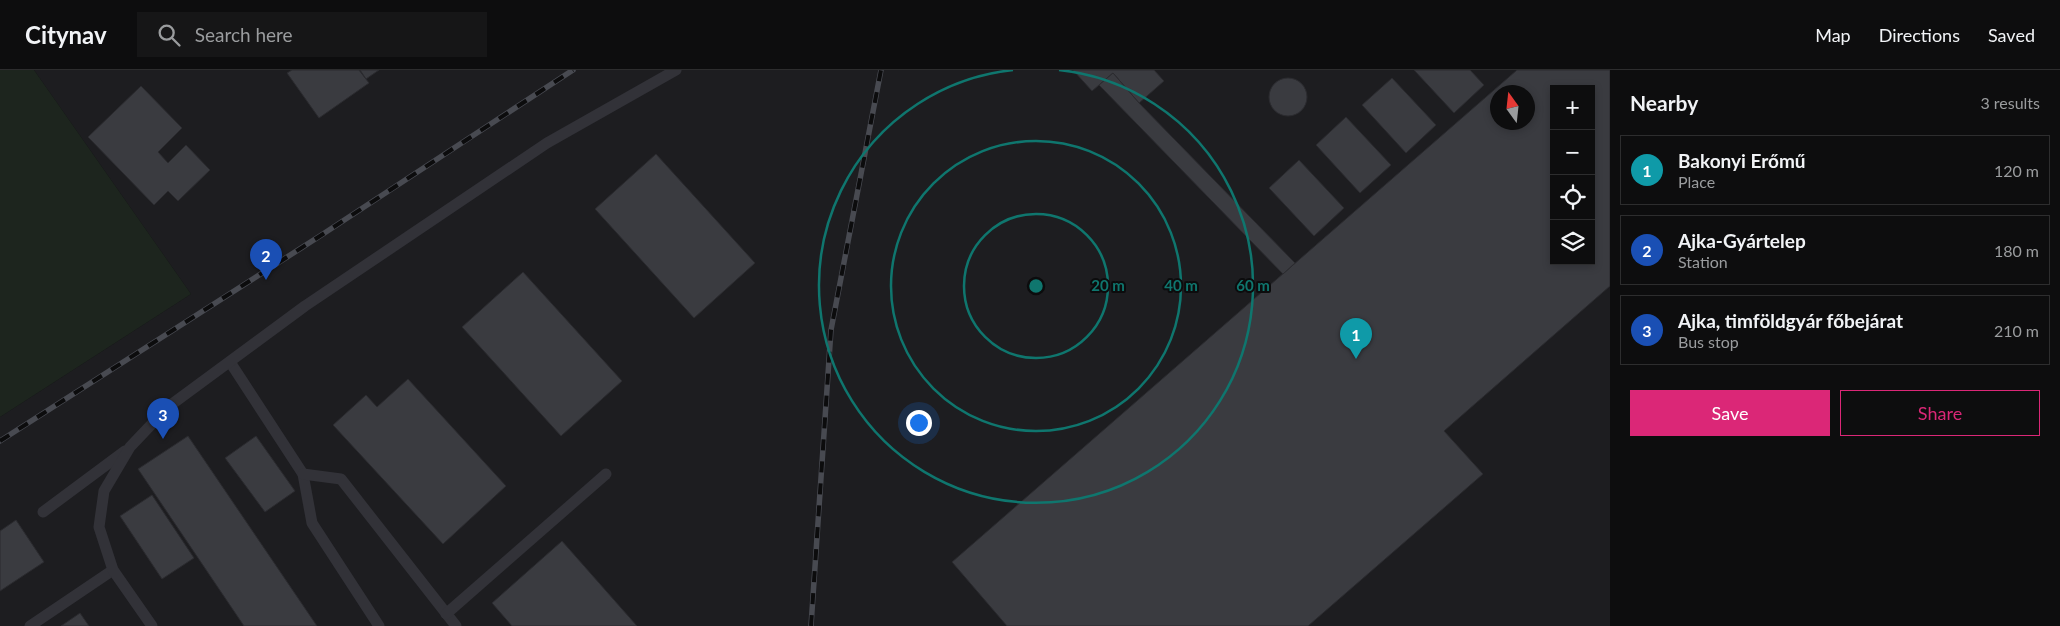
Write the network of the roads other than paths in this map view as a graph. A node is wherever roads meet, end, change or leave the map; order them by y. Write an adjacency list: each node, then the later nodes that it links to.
1 (676, 70): 2 (lane)
2 (230, 362): 3 (lane); 4 (lane)
3 (130, 447): 6 (lane); 7 (lane)
4 (304, 474): 8 (lane); 11 (lane)
5 (606, 474): 8 (lane)
6 (43, 512)
7 (113, 570): 9 (lane); 10 (lane)
8 (446, 614): 12 (lane)
9 (30, 626)
10 (152, 626)
11 (379, 626)
12 (456, 626)

